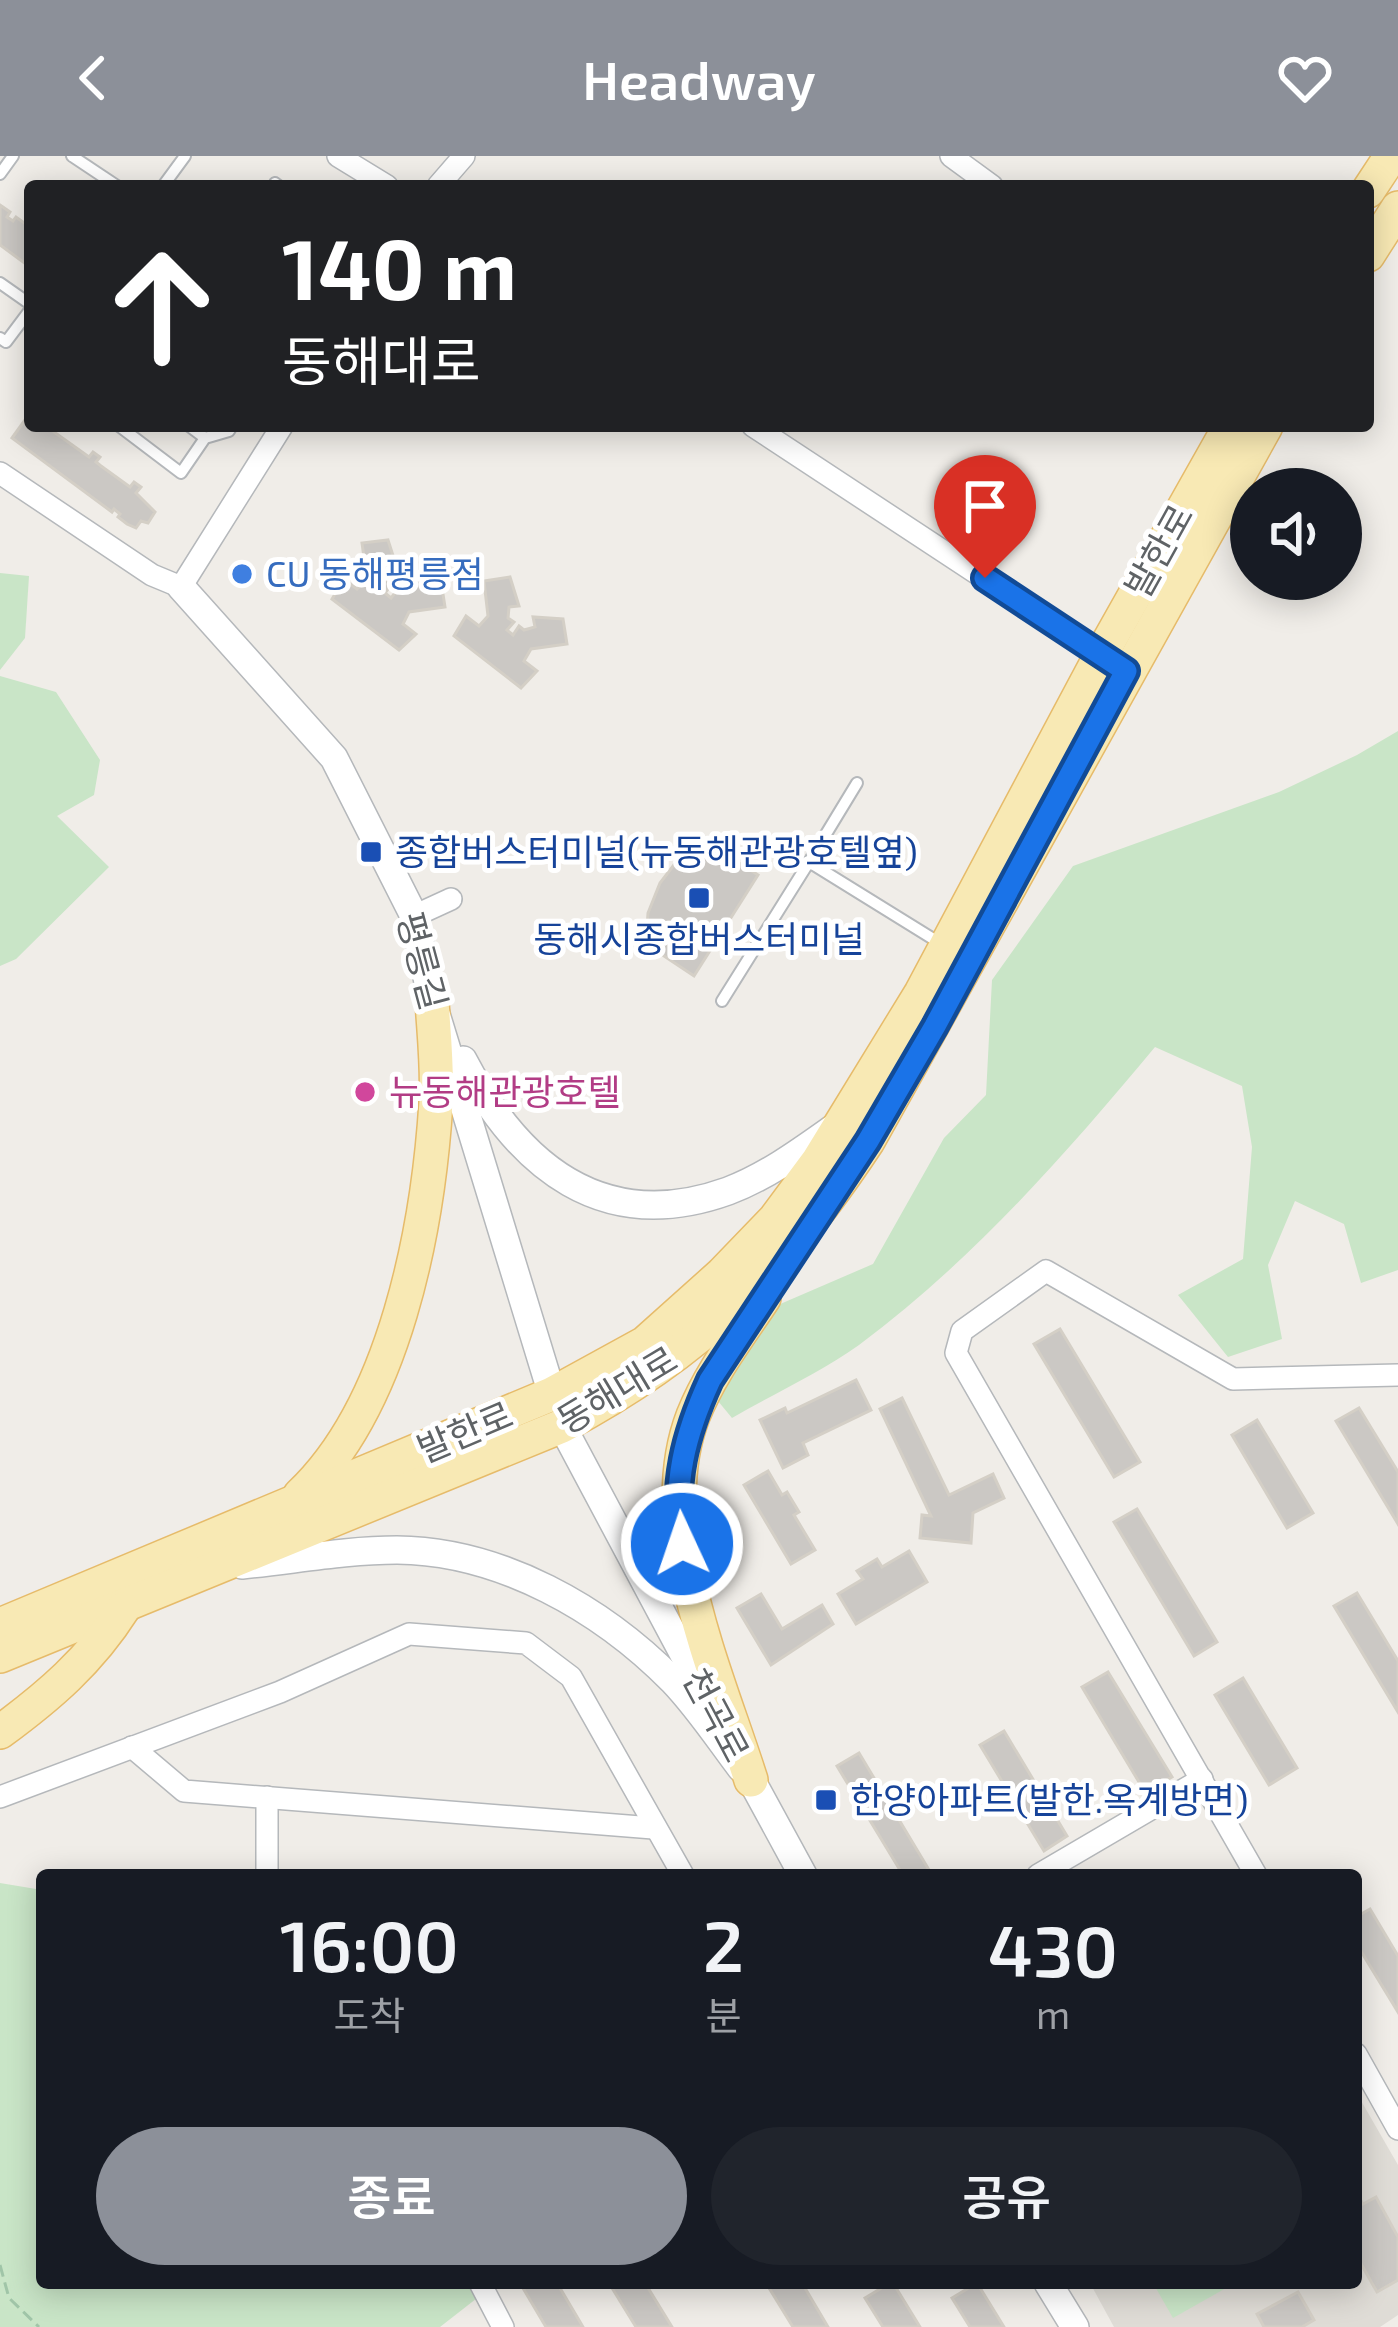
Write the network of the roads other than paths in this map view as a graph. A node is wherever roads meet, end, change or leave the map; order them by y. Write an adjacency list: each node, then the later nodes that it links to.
1 (13, 156): 6 (lane)
2 (72, 156): 7 (lane)
3 (338, 156): 8 (street)
4 (464, 156): 9 (street)
5 (951, 156): 10 (street)
6 (0, 174)
7 (108, 180)
8 (377, 180)
9 (443, 180)
10 (984, 180)
11 (1398, 208): 12 (main road)
12 (1382, 241)
13 (0, 283): 14 (lane)
14 (24, 302)
15 (24, 316): 16 (lane)
16 (0, 338)
17 (127, 432): 24 (lane)
18 (197, 432): 24 (lane)
19 (226, 432): 24 (lane)
20 (278, 432): 26 (street)
21 (762, 432): 27 (street)
22 (1227, 432): 27 (main road, 발한로)
23 (1262, 432): 27 (main road, 동해대로)
24 (205, 438)
25 (0, 473): 26 (street, 평릉길)
26 (181, 587): 31 (street, 평릉길)
27 (1114, 663): 32 (main road, 발한로); 36 (main road, 동해대로)
28 (857, 783): 29 (lane)
29 (809, 862): 32 (lane); 34 (lane)
30 (451, 899): 31 (street)
31 (414, 916): 33 (street, 평릉길)
32 (946, 946): 35 (main road, 발한로)
33 (432, 1001): 35 (street); 38 (street, 평릉길); 39 (main road)
34 (722, 1001)
35 (842, 1122): 38 (main road, 발한로)
36 (823, 1209): 38 (main road, 동해대로); 49 (main road)
37 (1398, 1375): 48 (street)
38 (557, 1410): 39 (main road, 발한로); 40 (main road, 동해대로); 49 (street, 천곡로)
39 (287, 1507): 42 (main road, 발한로)
40 (225, 1566): 41 (main road, 동해대로); 49 (street)
41 (123, 1609): 45 (main road, 동해대로); 46 (main road)
42 (34, 1611): 43 (street); 44 (main road, 발한로)
43 (0, 1615)
44 (0, 1625)
45 (0, 1657)
46 (0, 1732)
47 (132, 1747): 50 (street); 51 (street); 52 (street)
48 (1202, 1779): 56 (street); 57 (street)
49 (751, 1780): 55 (street, 천곡로)
50 (0, 1797)
51 (266, 1797): 52 (street); 53 (street)
52 (653, 1828): 54 (street)
53 (267, 1869)
54 (679, 1869)
55 (800, 1869)
56 (1049, 1869)
57 (1253, 1869)
58 (1362, 2065): 59 (street)
59 (1398, 2129)
60 (483, 2289): 62 (street)
61 (1052, 2289): 63 (street)
62 (503, 2327)
63 (1075, 2327)

